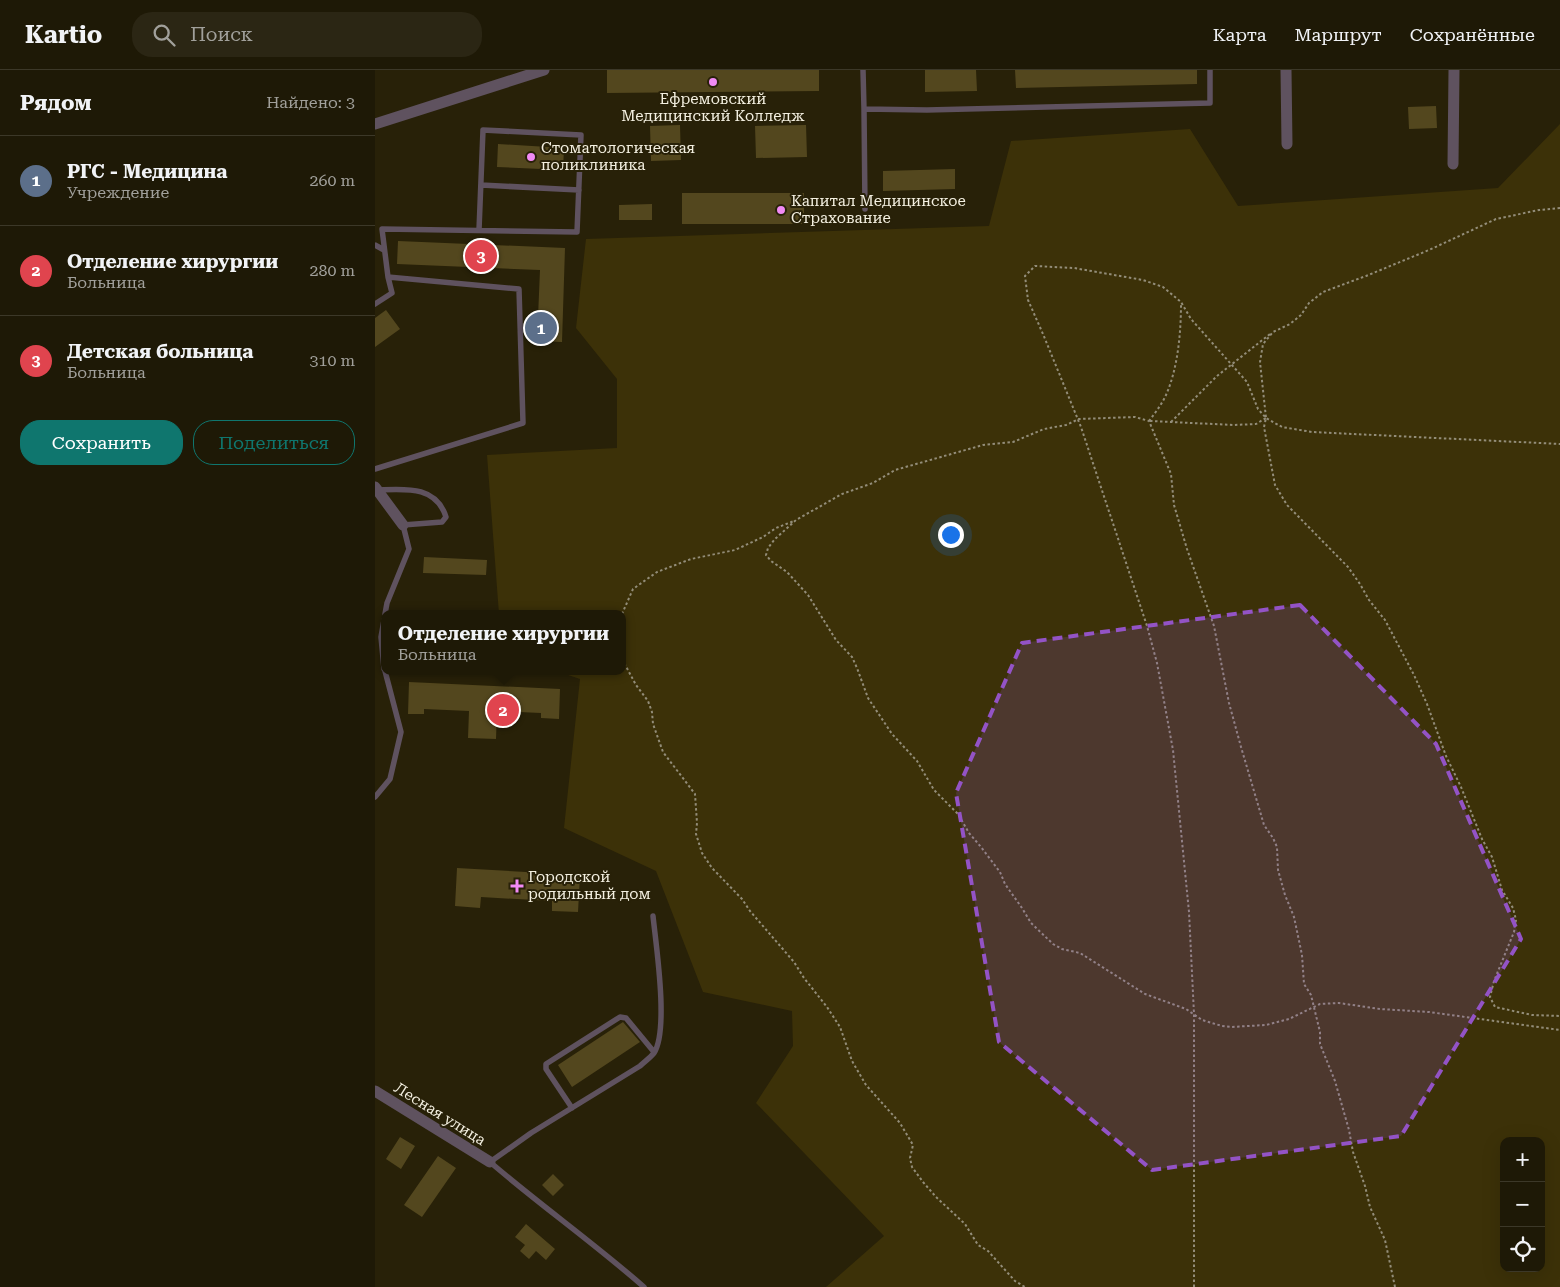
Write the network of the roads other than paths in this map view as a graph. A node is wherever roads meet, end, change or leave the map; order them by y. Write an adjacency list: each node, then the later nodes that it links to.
1 (544, 70): 7 (street)
2 (863, 70): 6 (lane)
3 (1210, 70): 6 (lane)
4 (1286, 70): 8 (street)
5 (1454, 70): 9 (street)
6 (864, 109): 12 (lane)
7 (375, 124)
8 (1287, 144)
9 (1453, 164)
10 (481, 185): 11 (lane); 11 (lane); 13 (lane)
11 (579, 190): 13 (lane)
12 (865, 209)
13 (479, 230): 15 (lane)
14 (375, 245): 15 (lane)
15 (384, 250): 16 (lane)
16 (388, 277): 17 (lane); 18 (lane)
17 (375, 304)
18 (375, 469)
19 (376, 489): 20 (street); 20 (lane)
20 (403, 525): 21 (lane)
21 (386, 610)
22 (386, 675): 23 (lane)
23 (375, 797)
24 (653, 916): 25 (lane)
25 (654, 1052): 27 (lane); 27 (lane)
26 (375, 1091): 28 (street, Лесная улица)
27 (572, 1108): 28 (lane)
28 (490, 1162): 29 (lane)
29 (643, 1287)

